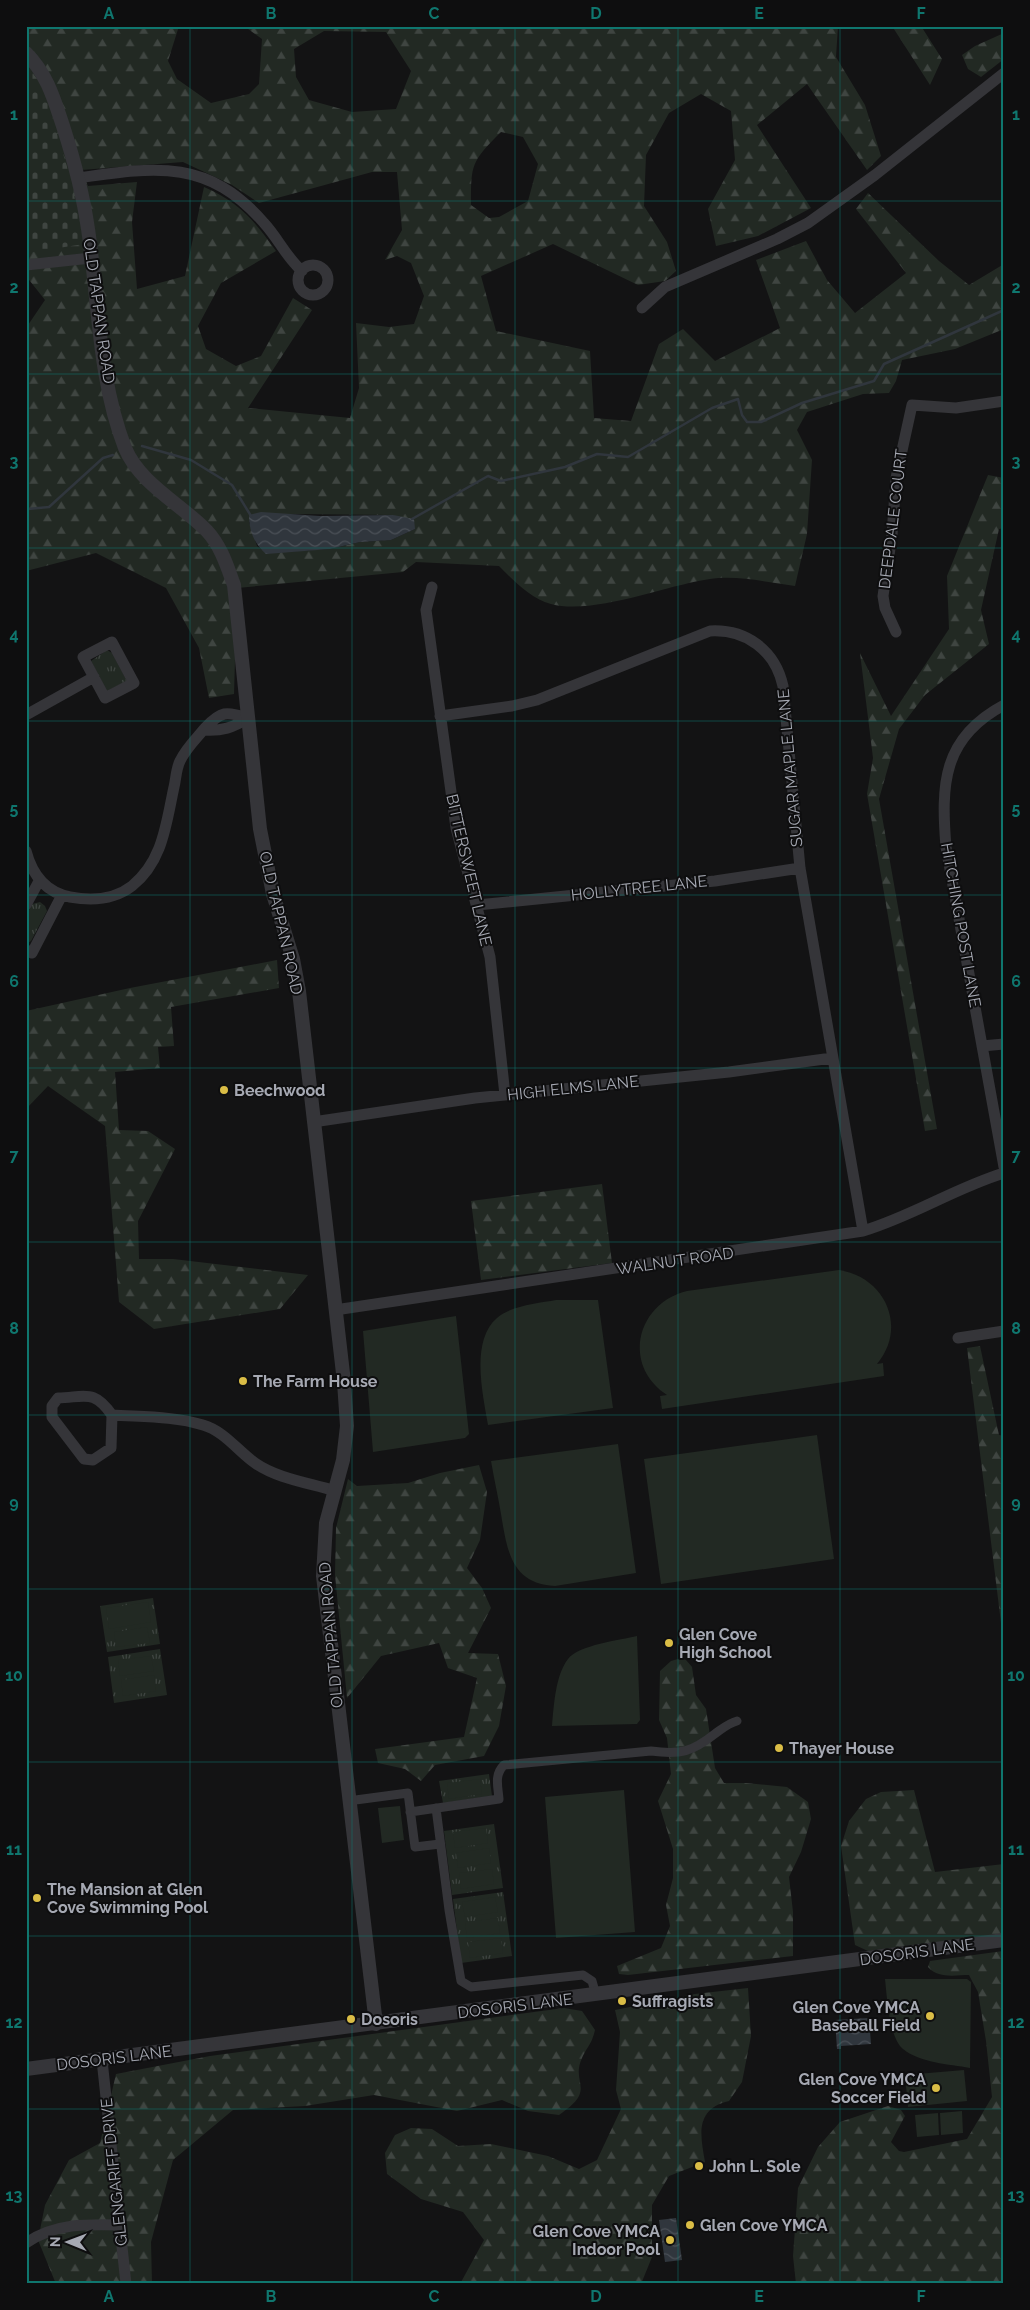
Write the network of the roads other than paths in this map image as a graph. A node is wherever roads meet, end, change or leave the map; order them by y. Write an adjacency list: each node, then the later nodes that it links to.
1 (26, 53): 3 (street, OLD TAPPAN ROAD)
2 (1004, 72): 7 (street)
3 (78, 178): 4 (street, OLD TAPPAN ROAD); 6 (street)
4 (91, 258): 5 (street); 15 (street, OLD TAPPAN ROAD)
5 (26, 265)
6 (302, 271)
7 (642, 308)
8 (1004, 401): 10 (street, DEEPDALE COURT)
9 (432, 587): 14 (street, BITTERSWEET LANE)
10 (896, 632)
11 (94, 678): 11 (street); 13 (street)
12 (1004, 706): 24 (street, HITCHING POST LANE)
13 (26, 715)
14 (440, 716): 17 (street, SUGAR MAPLE LANE); 21 (street, BITTERSWEET LANE)
15 (248, 718): 19 (street); 27 (street, OLD TAPPAN ROAD)
16 (26, 851): 18 (street)
17 (800, 868): 21 (street, HOLLYTREE LANE); 25 (street, SUGAR MAPLE LANE)
18 (39, 881): 19 (street); 20 (street)
19 (62, 895): 22 (street)
20 (26, 905)
21 (477, 905): 26 (street, BITTERSWEET LANE)
22 (26, 950)
23 (1004, 1044): 24 (street)
24 (982, 1046): 28 (street, HITCHING POST LANE)
25 (832, 1058): 26 (street, HIGH ELMS LANE); 30 (street, SUGAR MAPLE LANE)
26 (505, 1095): 27 (street, HIGH ELMS LANE)
27 (313, 1122): 31 (street, OLD TAPPAN ROAD)
28 (1004, 1166)
29 (1004, 1173): 30 (street, WALNUT ROAD)
30 (863, 1231): 31 (street, WALNUT ROAD)
31 (335, 1310): 35 (street, OLD TAPPAN ROAD)
32 (1004, 1332): 33 (street)
33 (958, 1338)
34 (112, 1415): 34 (street); 35 (street)
35 (335, 1491): 37 (street, OLD TAPPAN ROAD)
36 (736, 1721): 38 (street)
37 (348, 1801): 39 (street); 43 (street, OLD TAPPAN ROAD)
38 (436, 1808): 39 (street); 40 (street)
39 (410, 1812): 40 (street)
40 (440, 1844): 42 (street)
41 (1004, 1940): 42 (street, DOSORIS LANE)
42 (596, 1995): 43 (street, DOSORIS LANE)
43 (376, 2024): 44 (street, DOSORIS LANE)
44 (102, 2060): 45 (street, DOSORIS LANE); 46 (street, GLENGARIFF DRIVE)
45 (26, 2070)
46 (121, 2226): 47 (street); 48 (street, GLENGARIFF DRIVE)
47 (26, 2243)
48 (126, 2284)

